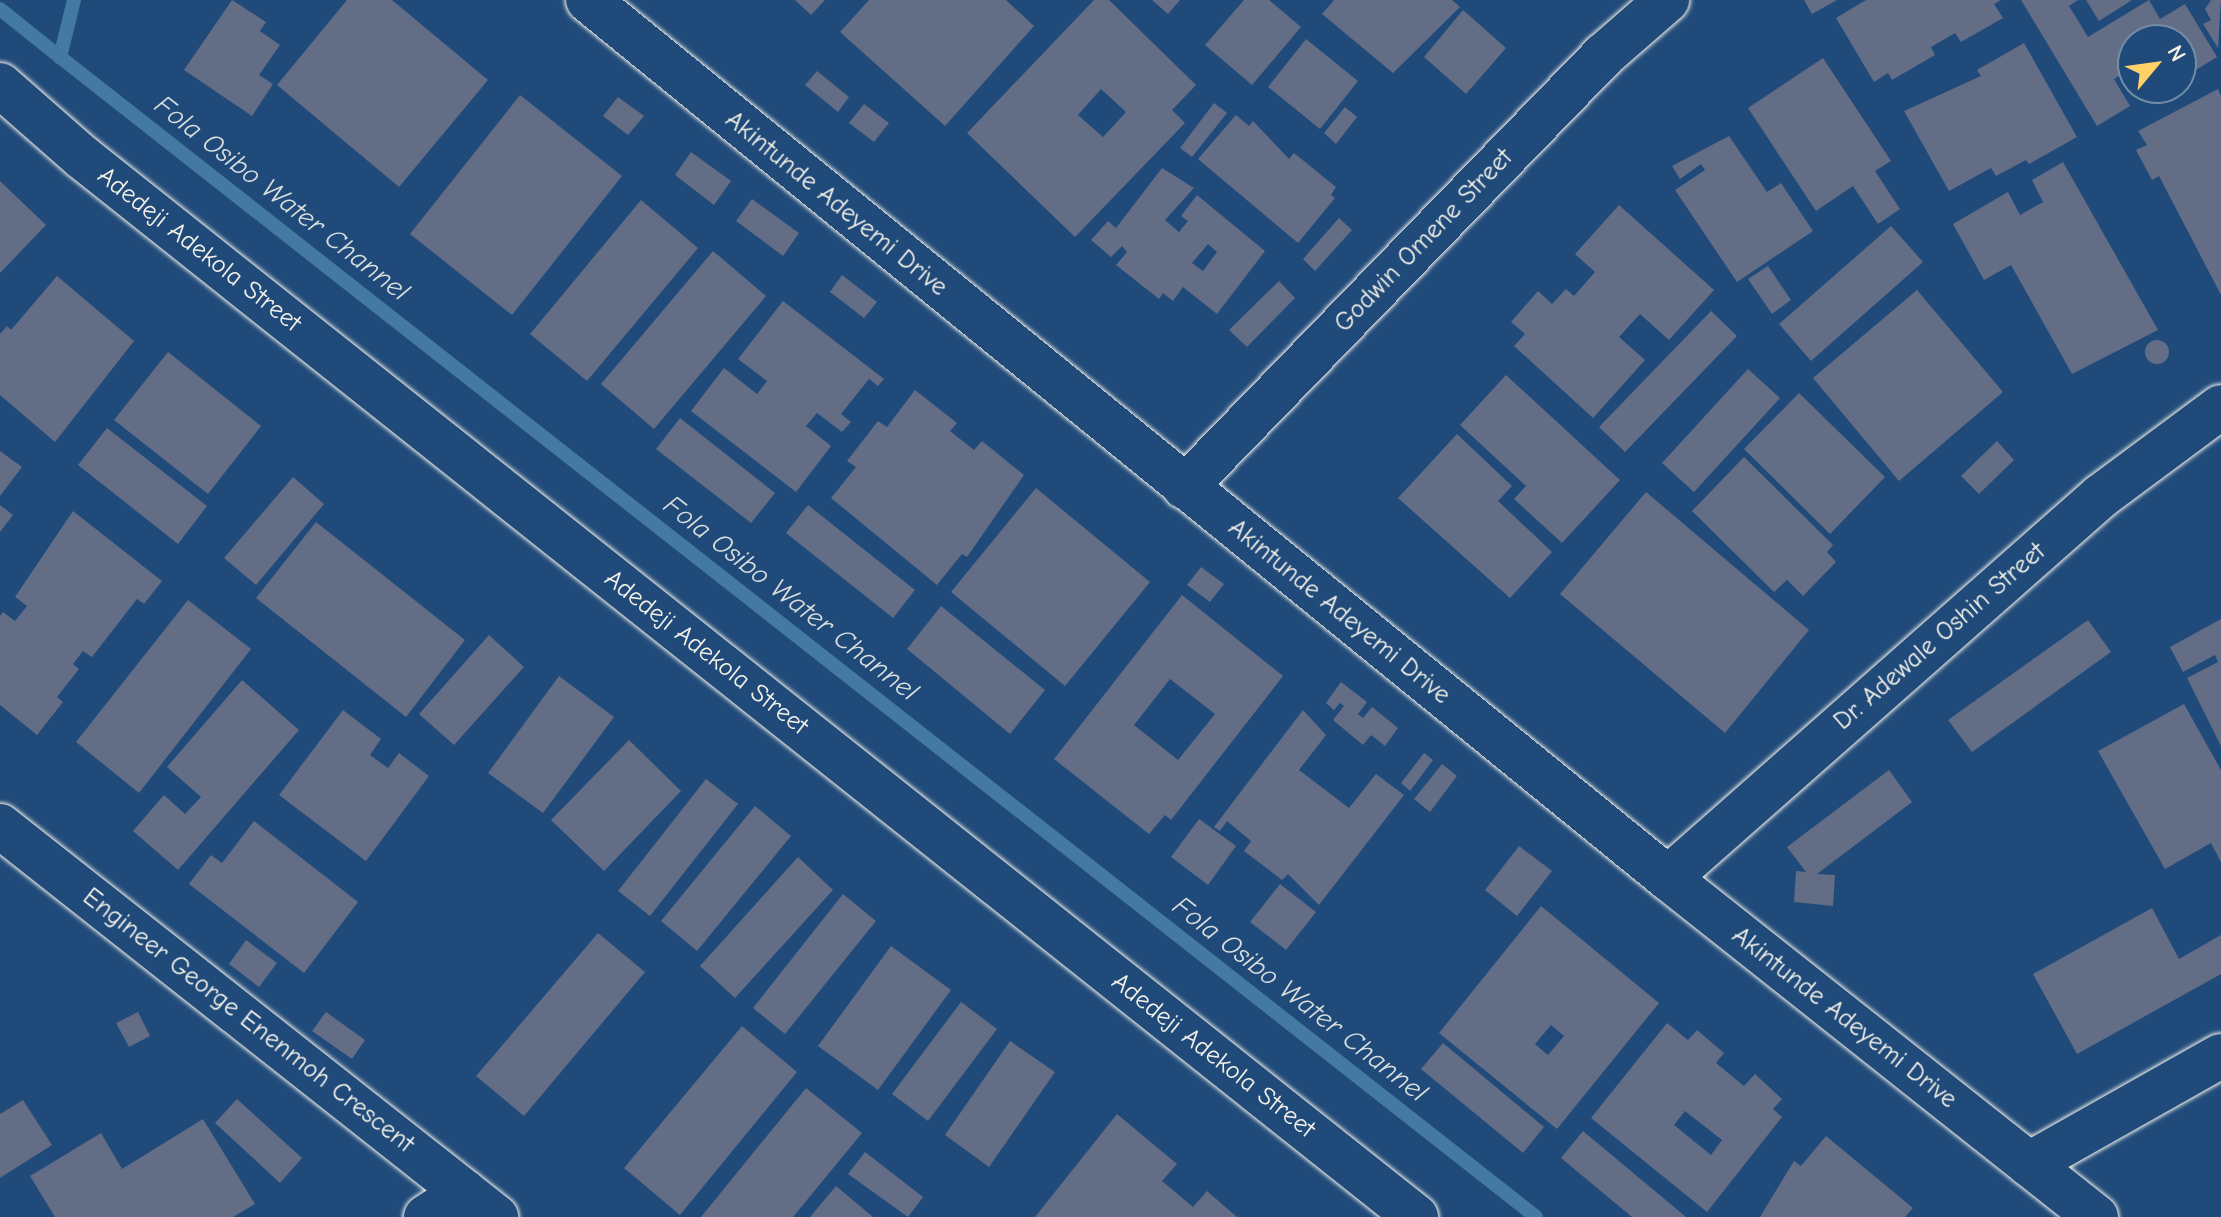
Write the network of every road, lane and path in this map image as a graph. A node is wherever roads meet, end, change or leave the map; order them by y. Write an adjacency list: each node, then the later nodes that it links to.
1 (588, 0): 5 (street, Akintunde Adeyemi Drive)
2 (1667, 0): 5 (street, Godwin Omene Street)
3 (0, 85): 12 (street, Adedeji Adekola Street)
4 (2221, 407): 7 (street, Dr. Adewale Oshin Street)
5 (1185, 487): 7 (street, Akintunde Adeyemi Drive)
6 (0, 826): 10 (street, Engineer George Enenmoh Crescent)
7 (1668, 878): 9 (street, Akintunde Adeyemi Drive)
8 (2221, 1056): 9 (street)
9 (2029, 1164): 13 (street, Akintunde Adeyemi Drive)
10 (480, 1204): 11 (street)
11 (426, 1217)
12 (1416, 1217)
13 (2096, 1217)

